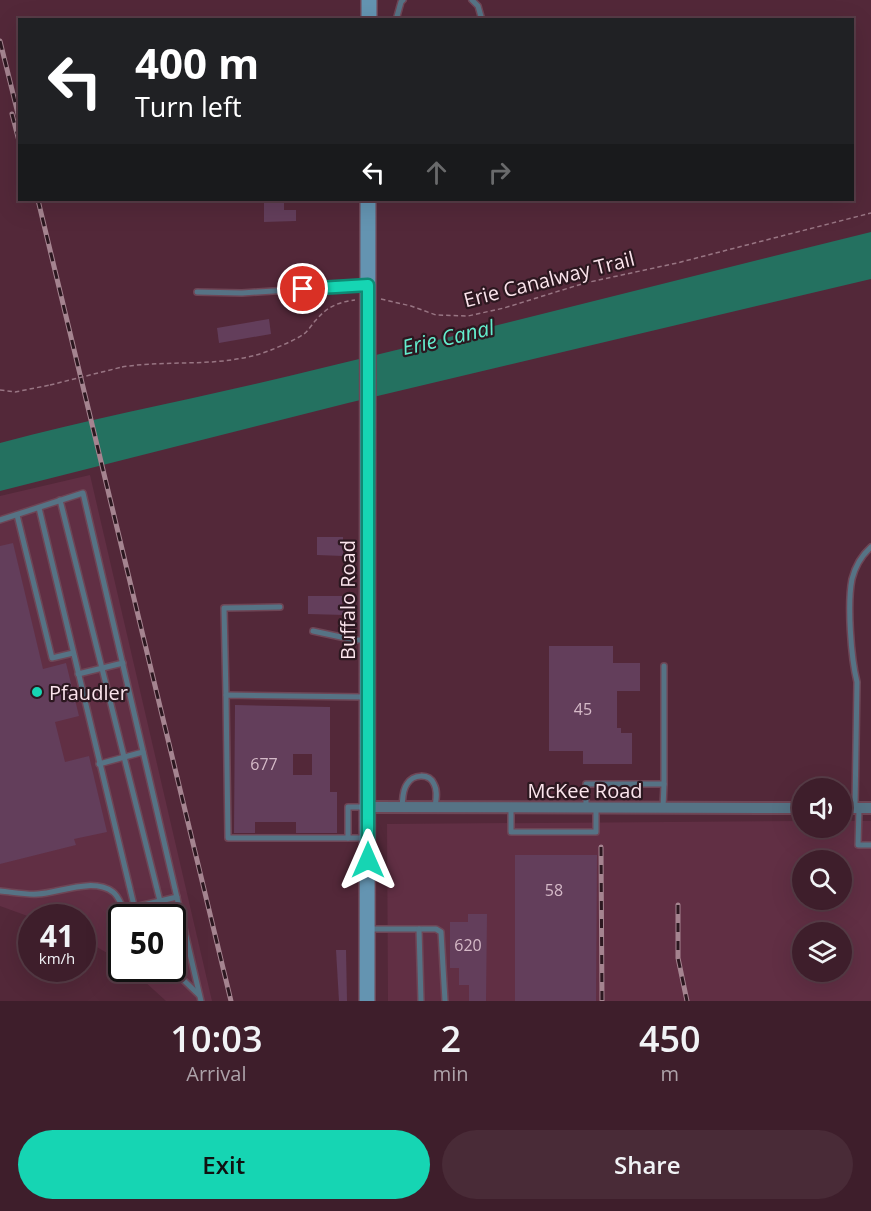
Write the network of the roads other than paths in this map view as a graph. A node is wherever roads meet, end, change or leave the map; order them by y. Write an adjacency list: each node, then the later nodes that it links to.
1 (369, 0): 4 (main road)
2 (403, 0): 5 (lane)
3 (472, 0): 6 (lane)
4 (369, 18)
5 (397, 18)
6 (481, 18)
7 (368, 201): 8 (main road, Buffalo Road)
8 (368, 291): 9 (lane); 17 (main road, Buffalo Road)
9 (197, 292)
10 (60, 500): 11 (lane); 19 (lane); 21 (lane)
11 (39, 508): 12 (lane); 18 (lane)
12 (17, 515): 13 (lane); 18 (lane)
13 (0, 520)
14 (871, 547): 37 (lane)
15 (280, 608): 23 (lane)
16 (313, 631): 17 (lane)
17 (368, 640): 24 (main road, Buffalo Road)
18 (73, 652): 22 (lane)
19 (123, 663): 21 (lane); 25 (lane)
20 (664, 666): 28 (lane)
21 (102, 668): 22 (lane); 26 (lane)
22 (78, 674): 27 (lane)
23 (226, 695): 24 (lane); 39 (lane)
24 (368, 697): 29 (main road, Buffalo Road)
25 (143, 752): 26 (lane); 43 (lane)
26 (124, 758): 27 (lane); 44 (lane)
27 (99, 764): 46 (lane)
28 (664, 784): 33 (lane); 34 (lane)
29 (368, 807): 30 (street, McKee Road); 39 (lane); 40 (main road, Buffalo Road)
30 (402, 807): 31 (street, McKee Road); 31 (lane)
31 (435, 807): 32 (street, McKee Road)
32 (511, 807): 33 (street, McKee Road); 33 (lane)
33 (591, 808): 34 (street, McKee Road)
34 (663, 808): 35 (street, McKee Road)
35 (792, 808)
36 (852, 808): 37 (street)
37 (857, 808): 38 (street); 41 (lane)
38 (871, 808)
39 (348, 838): 40 (lane)
40 (368, 838): 48 (main road, Buffalo Road)
41 (871, 845)
42 (0, 891): 45 (lane)
43 (177, 897): 44 (lane); 51 (lane)
44 (160, 901): 47 (lane)
45 (120, 904)
46 (134, 904)
47 (148, 904)
48 (367, 929): 49 (lane); 52 (main road, Buffalo Road)
49 (419, 929): 53 (lane); 54 (lane)
50 (185, 982): 51 (lane)
51 (201, 999)
52 (367, 1001)
53 (421, 1001)
54 (445, 1001)

